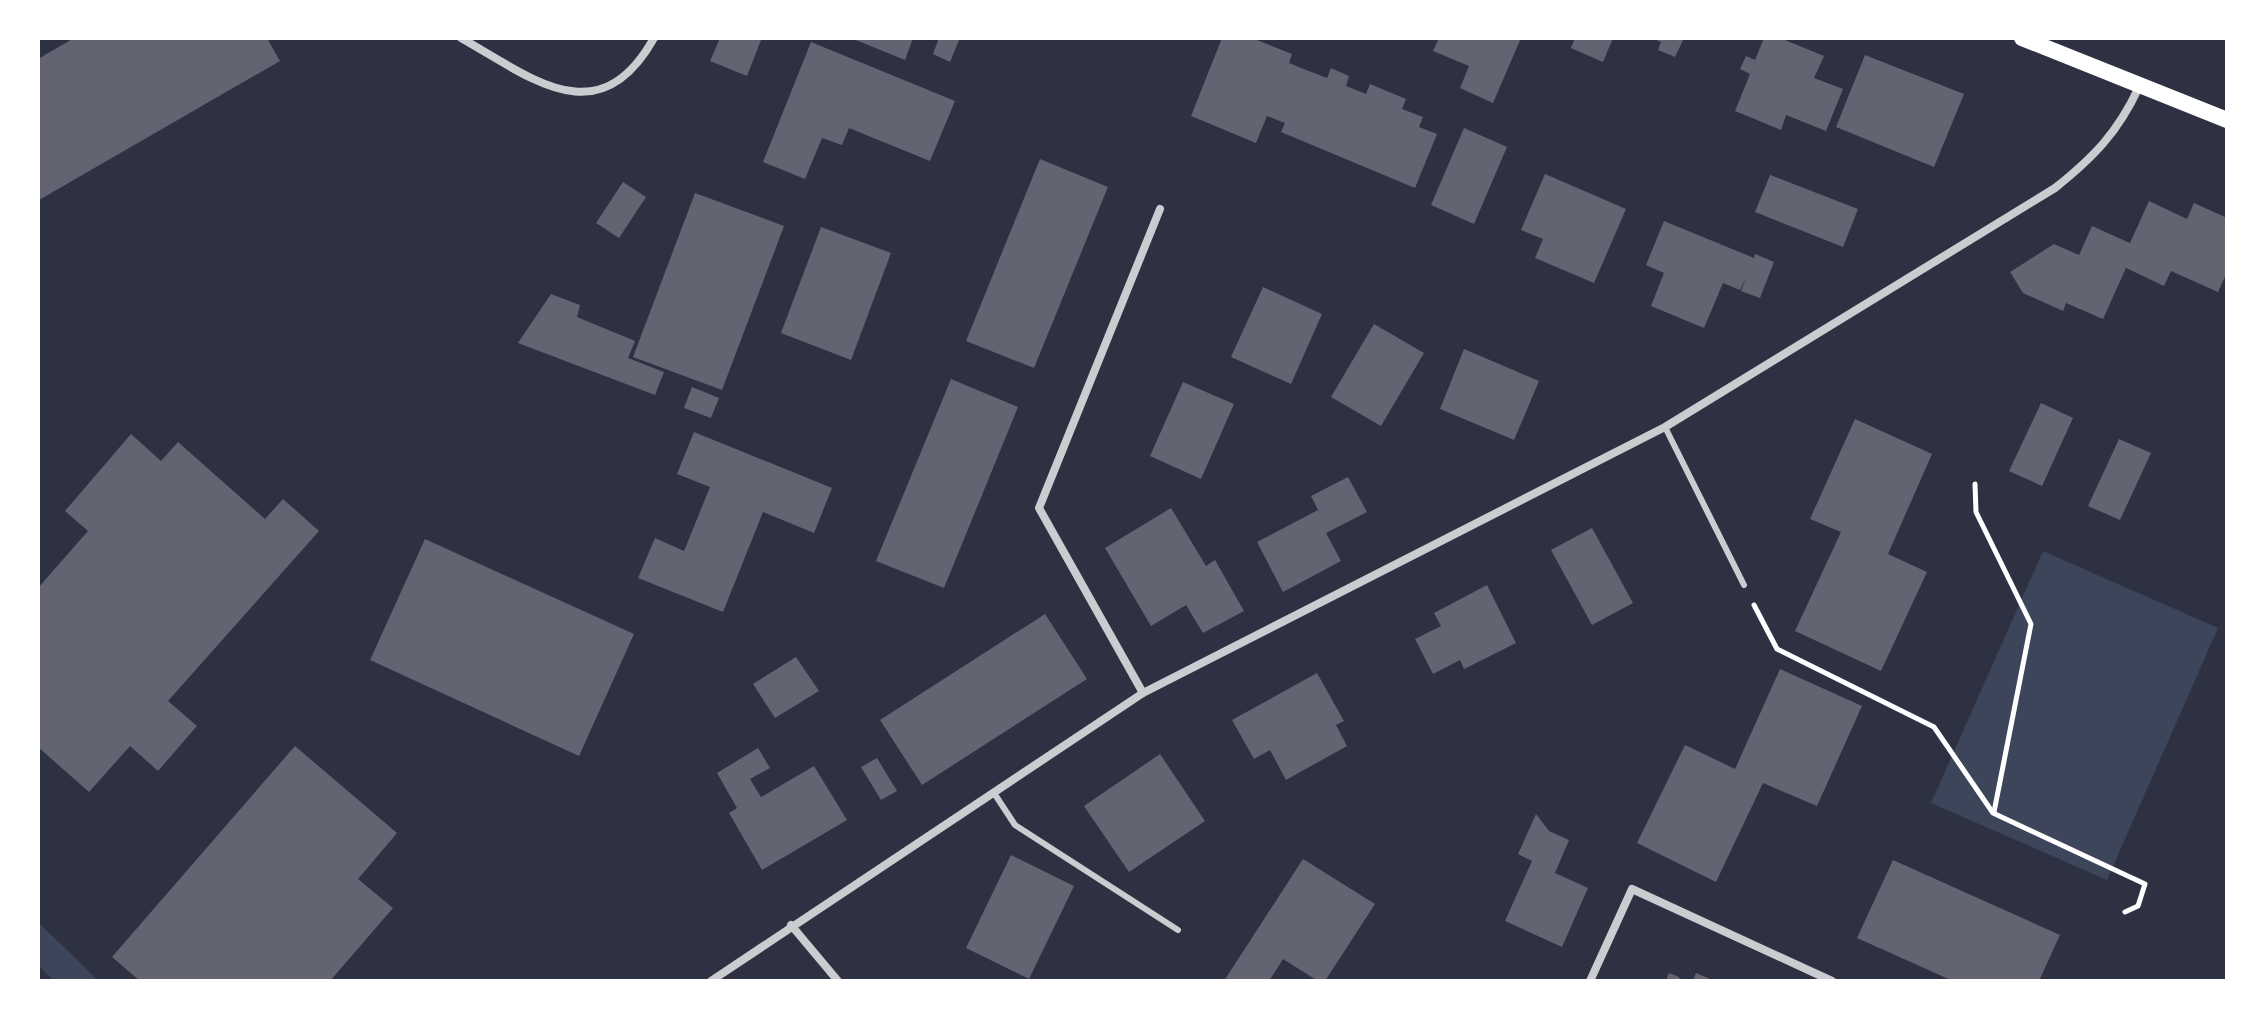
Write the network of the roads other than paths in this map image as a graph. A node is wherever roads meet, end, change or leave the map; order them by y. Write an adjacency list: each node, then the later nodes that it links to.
1 (461, 38): 2 (street)
2 (654, 38)
3 (2022, 38): 4 (main road)
4 (2139, 87): 5 (main road); 7 (street)
5 (2227, 120)
6 (1160, 209): 9 (street)
7 (1665, 427): 8 (lane); 9 (street)
8 (1744, 585)
9 (1143, 693): 10 (street)
10 (994, 793): 11 (street); 12 (lane)
11 (791, 925): 13 (street); 14 (street)
12 (1178, 930)
13 (711, 981)
14 (838, 981)
15 (1590, 981): 16 (street)
16 (1832, 981)

